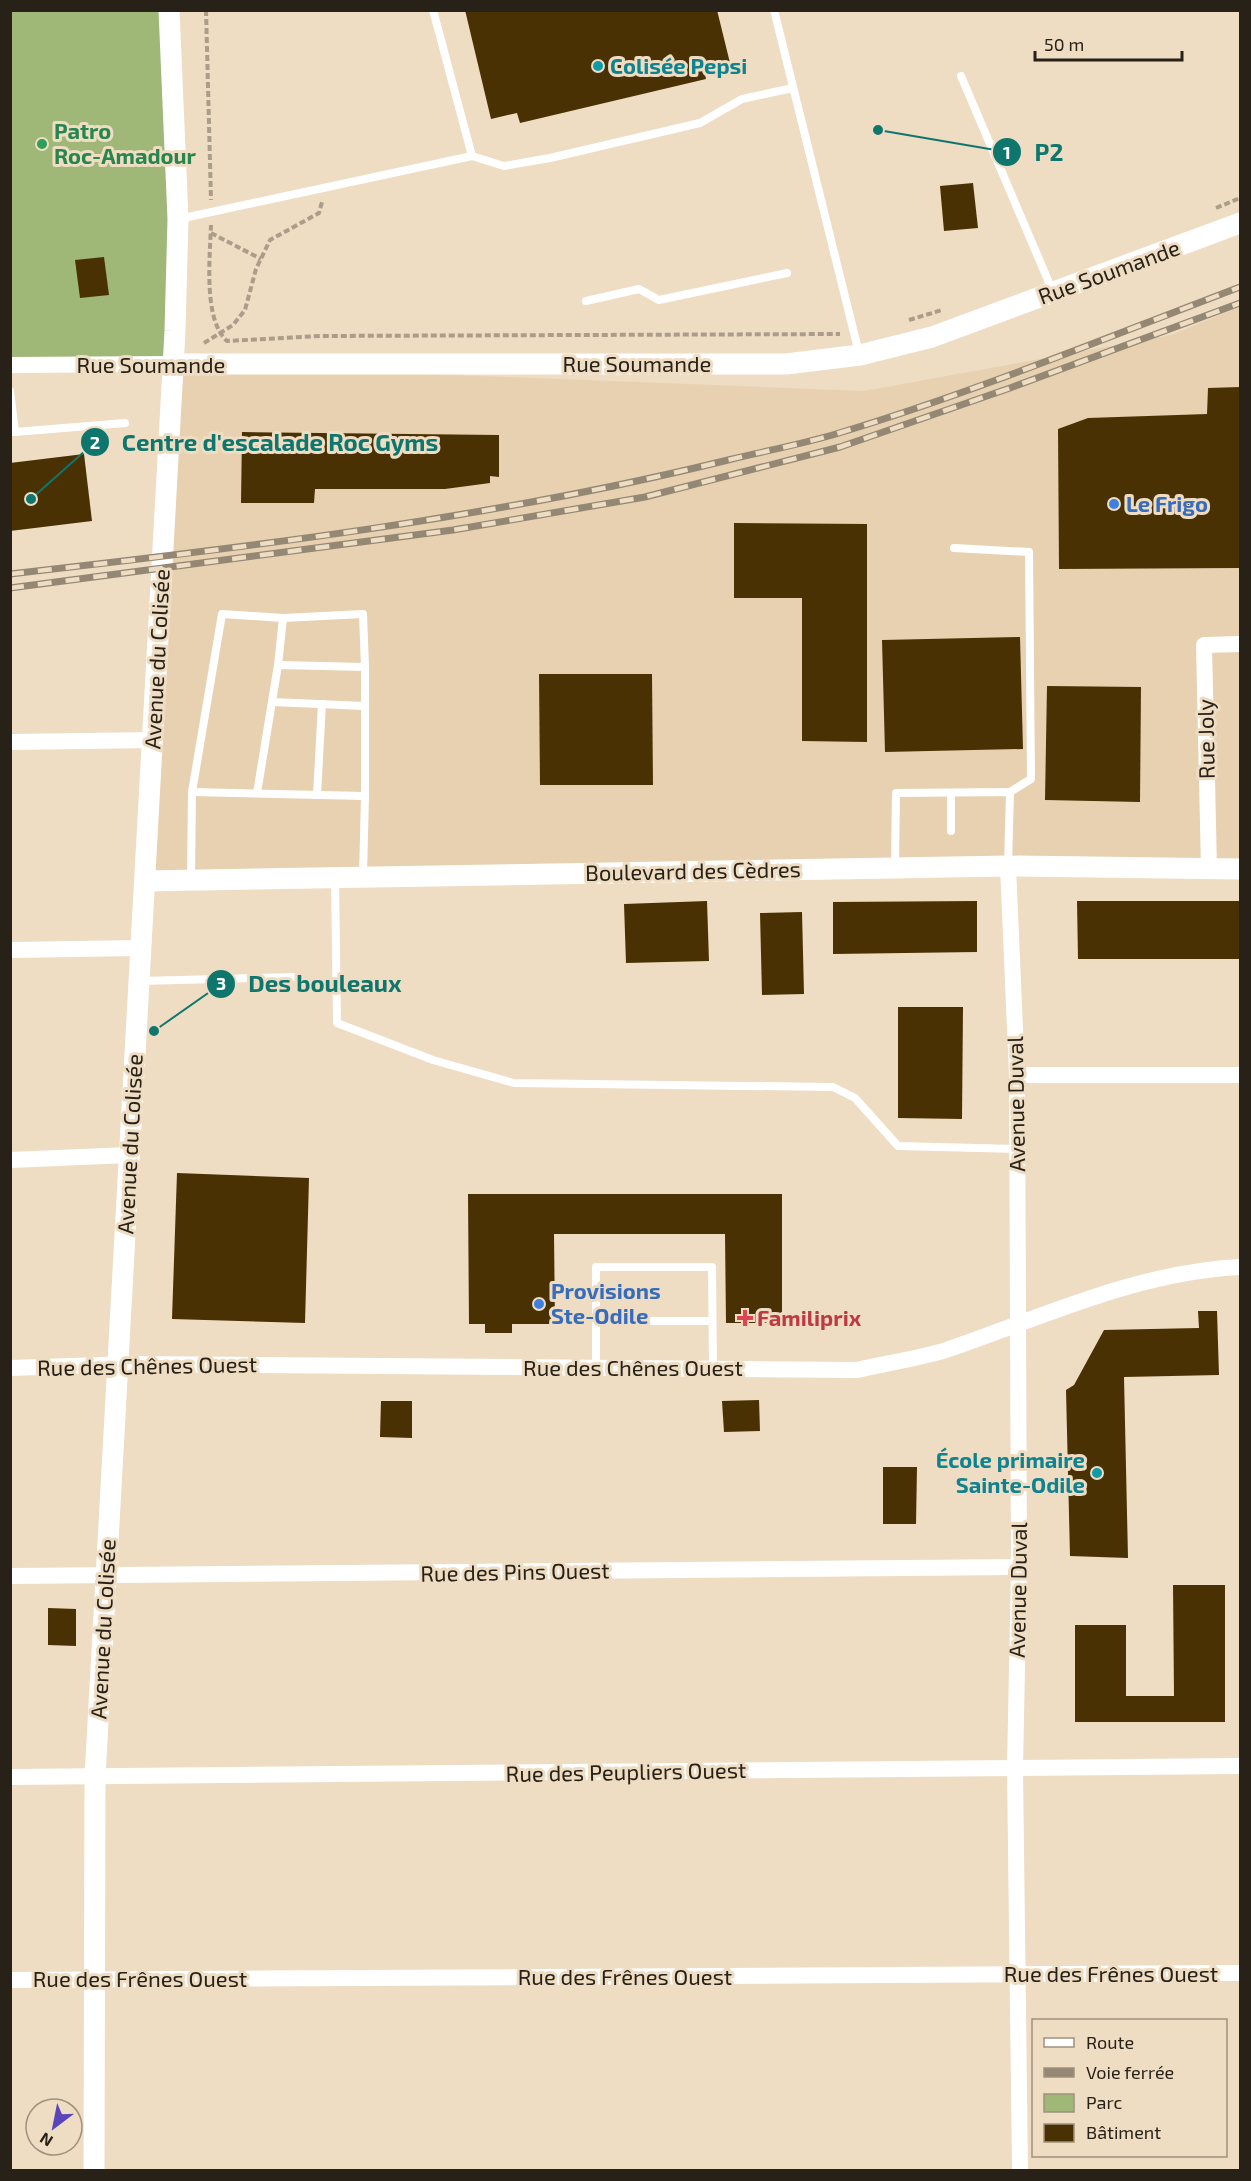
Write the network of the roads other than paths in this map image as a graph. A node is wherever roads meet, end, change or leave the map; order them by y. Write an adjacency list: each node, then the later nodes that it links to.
1 (169, 10): 7 (street, Avenue du Colisée)
2 (433, 10): 6 (lane)
3 (774, 10): 5 (lane)
4 (961, 76): 10 (lane)
5 (793, 88): 6 (lane); 12 (lane)
6 (472, 156): 7 (lane)
7 (178, 219): 13 (street, Avenue du Colisée)
8 (1240, 223): 10 (street, Rue Soumande)
9 (787, 273): 11 (lane)
10 (1053, 293): 12 (street, Rue Soumande)
11 (586, 301)
12 (860, 355): 13 (street, Rue Soumande)
13 (173, 364): 14 (street, Rue Soumande); 26 (street, Avenue du Colisée)
14 (10, 365)
15 (10, 391): 17 (lane)
16 (125, 423): 17 (lane)
17 (13, 432)
18 (954, 548): 29 (lane)
19 (284, 618): 21 (lane); 22 (lane); 28 (lane)
20 (1240, 644): 37 (street, Rue Joly)
21 (278, 665): 22 (lane); 23 (lane)
22 (365, 667): 25 (lane)
23 (272, 702): 24 (lane); 30 (lane)
24 (322, 704): 25 (lane); 32 (lane)
25 (364, 706): 33 (lane)
26 (153, 740): 27 (street); 42 (street, Avenue du Colisée)
27 (10, 742)
28 (192, 792): 30 (lane); 41 (lane)
29 (1010, 792): 31 (lane); 35 (lane)
30 (258, 793): 32 (lane)
31 (951, 793): 34 (lane); 36 (lane)
32 (317, 795): 33 (lane)
33 (365, 796): 39 (lane)
34 (951, 831)
35 (1008, 866): 36 (street, Boulevard des Cèdres); 37 (street, Boulevard des Cèdres); 47 (street, Avenue Duval)
36 (895, 868): 39 (street, Boulevard des Cèdres)
37 (1209, 869): 38 (street, Boulevard des Cèdres)
38 (1240, 869)
39 (363, 876): 40 (street, Boulevard des Cèdres)
40 (334, 877): 41 (street, Boulevard des Cèdres); 49 (lane)
41 (190, 879): 42 (street, Boulevard des Cèdres)
42 (145, 881): 43 (street, Avenue du Colisée)
43 (141, 948): 44 (street); 46 (street, Avenue du Colisée)
44 (10, 950)
45 (298, 977): 46 (lane)
46 (139, 981): 50 (street, Avenue du Colisée)
47 (1017, 1075): 48 (street); 49 (street, Avenue Duval)
48 (1240, 1075)
49 (1017, 1149): 55 (street, Avenue Duval)
50 (129, 1155): 51 (street); 56 (street, Avenue du Colisée)
51 (10, 1160)
52 (1240, 1267): 55 (street, Rue des Chênes Ouest)
53 (596, 1321): 54 (lane); 54 (lane); 58 (lane)
54 (712, 1321): 59 (lane)
55 (1018, 1323): 59 (street, Rue des Chênes Ouest); 60 (street, Avenue Duval)
56 (118, 1364): 57 (street, Rue des Chênes Ouest); 58 (street, Rue des Chênes Ouest); 62 (street, Avenue du Colisée)
57 (10, 1368)
58 (597, 1368): 59 (street, Rue des Chênes Ouest)
59 (713, 1369)
60 (1019, 1567): 62 (street, Rue des Pins Ouest); 64 (street, Avenue Duval)
61 (10, 1576): 62 (street, Rue des Pins Ouest)
62 (106, 1577): 66 (street, Avenue du Colisée)
63 (1240, 1766): 64 (street, Rue des Peupliers Ouest)
64 (1015, 1768): 66 (street, Rue des Peupliers Ouest); 68 (street, Avenue Duval)
65 (10, 1777): 66 (street, Rue des Peupliers Ouest)
66 (95, 1777): 69 (street, Avenue du Colisée)
67 (1240, 1973): 68 (street, Rue des Frênes Ouest)
68 (1018, 1975): 69 (street, Rue des Frênes Ouest); 72 (street, Avenue Duval)
69 (94, 1979): 70 (street, Rue des Frênes Ouest); 71 (street, Avenue du Colisée)
70 (10, 1980)
71 (94, 2170)
72 (1020, 2170)

